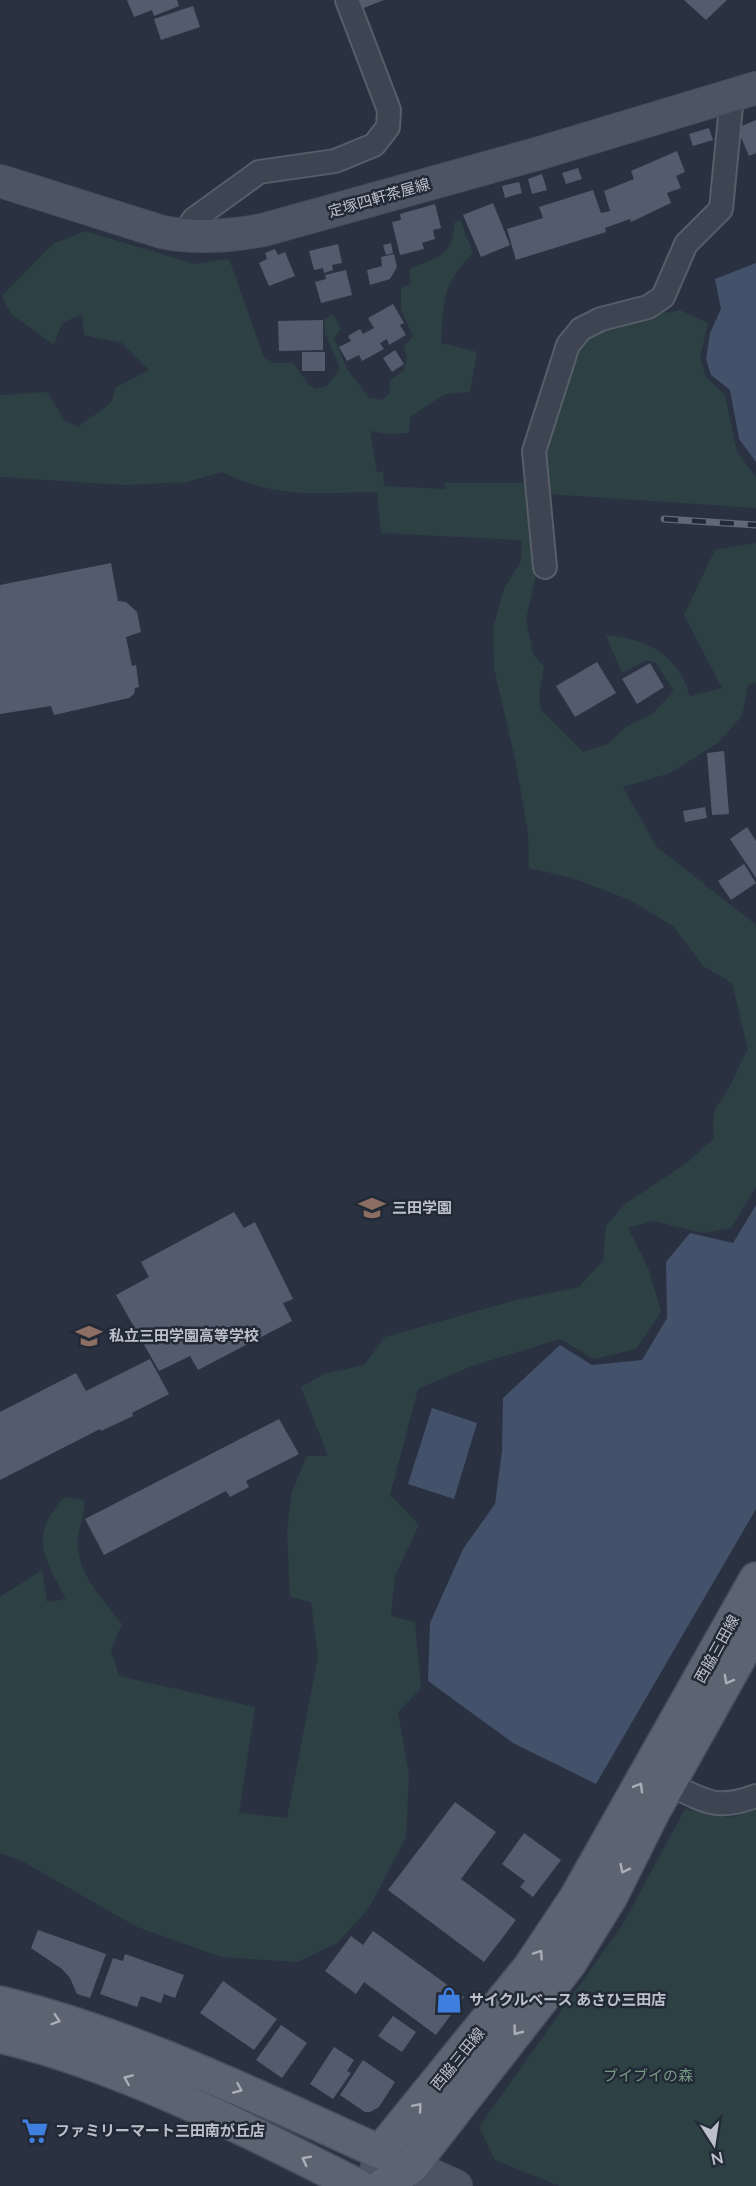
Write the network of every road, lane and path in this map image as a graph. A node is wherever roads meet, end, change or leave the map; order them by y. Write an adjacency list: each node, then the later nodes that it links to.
1 (347, 0): 4 (street)
2 (744, 92): 4 (main road, 定塚四軒茶屋線); 5 (street)
3 (0, 181): 4 (main road, 定塚四軒茶屋線)
4 (182, 236)
5 (545, 567)
6 (756, 1579): 12 (main road, 西脇三田線, one-way to 6)
7 (756, 1628): 8 (main road, 西脇三田線, one-way to 8)
8 (669, 1784): 9 (street); 13 (main road, 西脇三田線, one-way to 13)
9 (756, 1796)
10 (0, 2003): 12 (main road, one-way to 12)
11 (0, 2036): 14 (main road, one-way to 11)
12 (380, 2152): 13 (main road); 15 (main road)
13 (411, 2167): 16 (main road, 西脇三田線); 17 (main road)
14 (358, 2186)
15 (373, 2186)
16 (382, 2186)
17 (456, 2186)

